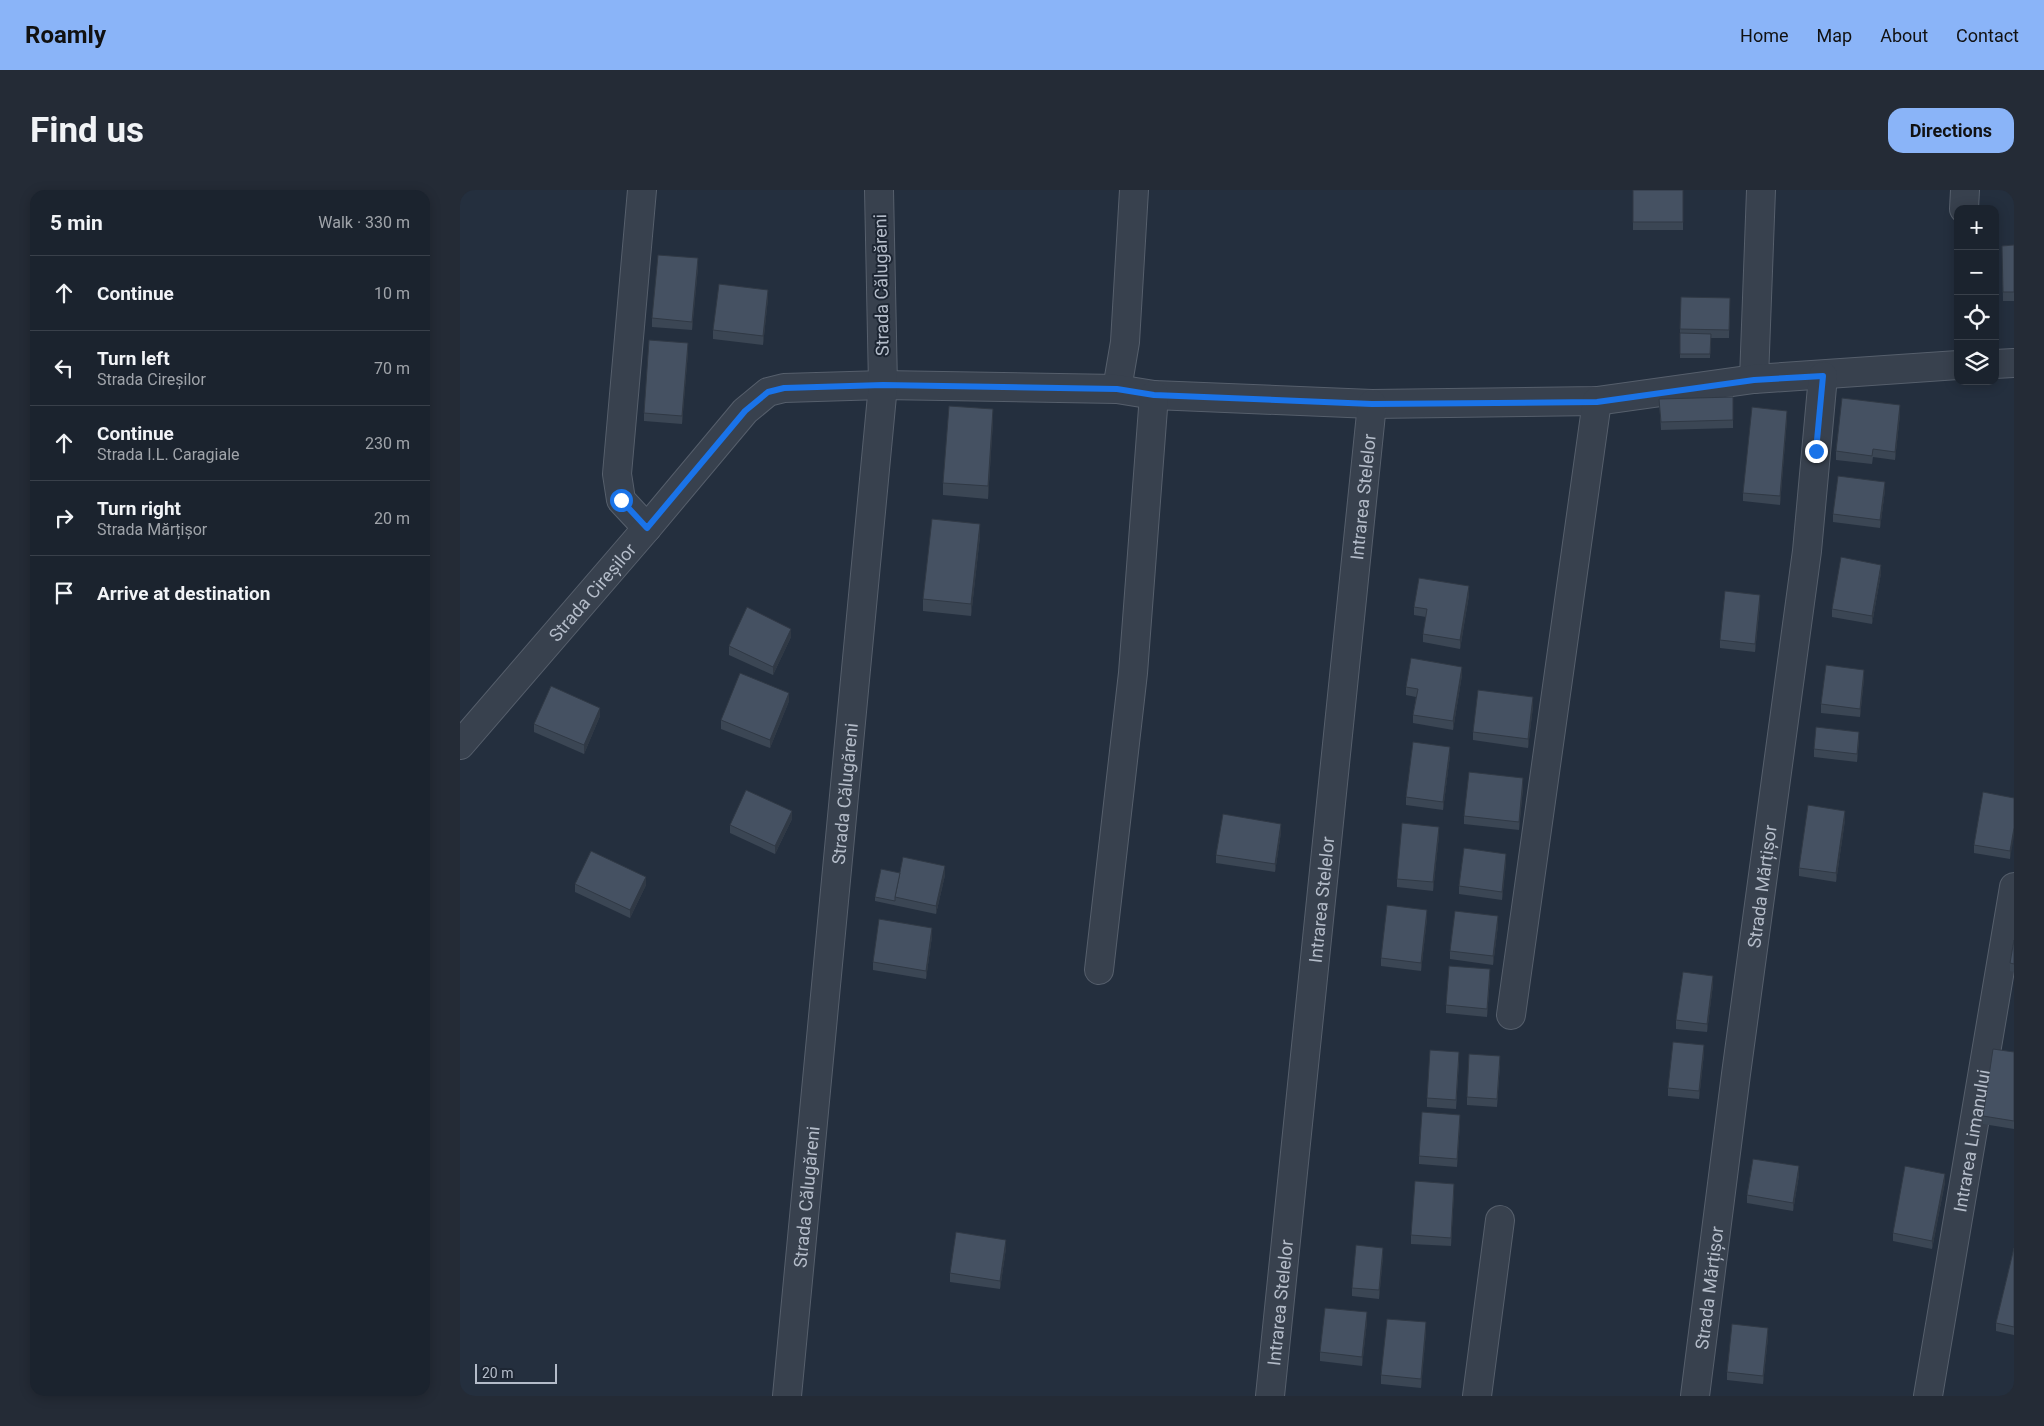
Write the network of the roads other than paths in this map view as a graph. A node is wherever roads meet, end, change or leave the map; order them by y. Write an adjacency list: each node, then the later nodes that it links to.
1 (642, 190): 17 (street)
2 (879, 190): 12 (street, Strada Călugăreni)
3 (1134, 190): 13 (street)
4 (1760, 190): 11 (street)
5 (1964, 190): 6 (street)
6 (1964, 205)
7 (1999, 364): 8 (street)
8 (2014, 364)
9 (1954, 366): 10 (street, Strada Cireșilor)
10 (1823, 376): 11 (street, Strada Cireșilor); 26 (street, Strada Mărțișor)
11 (1754, 380): 15 (street, Strada Cireșilor)
12 (883, 385): 13 (street, Strada Cireșilor); 17 (street, Strada Cireșilor); 23 (street, Strada Călugăreni)
13 (1117, 389): 14 (street, Strada Cireșilor)
14 (1154, 395): 16 (street, Strada Cireșilor); 20 (street)
15 (1597, 402): 16 (street, Strada Cireșilor); 21 (street)
16 (1372, 404): 24 (street, Intrarea Stelelor)
17 (647, 528): 18 (street, Strada Cireșilor)
18 (460, 745)
19 (2014, 886): 27 (street, Intrarea Limanului)
20 (1099, 970)
21 (1511, 1015)
22 (1500, 1220): 25 (street)
23 (787, 1396)
24 (1270, 1396)
25 (1477, 1396)
26 (1695, 1396)
27 (1928, 1396)

